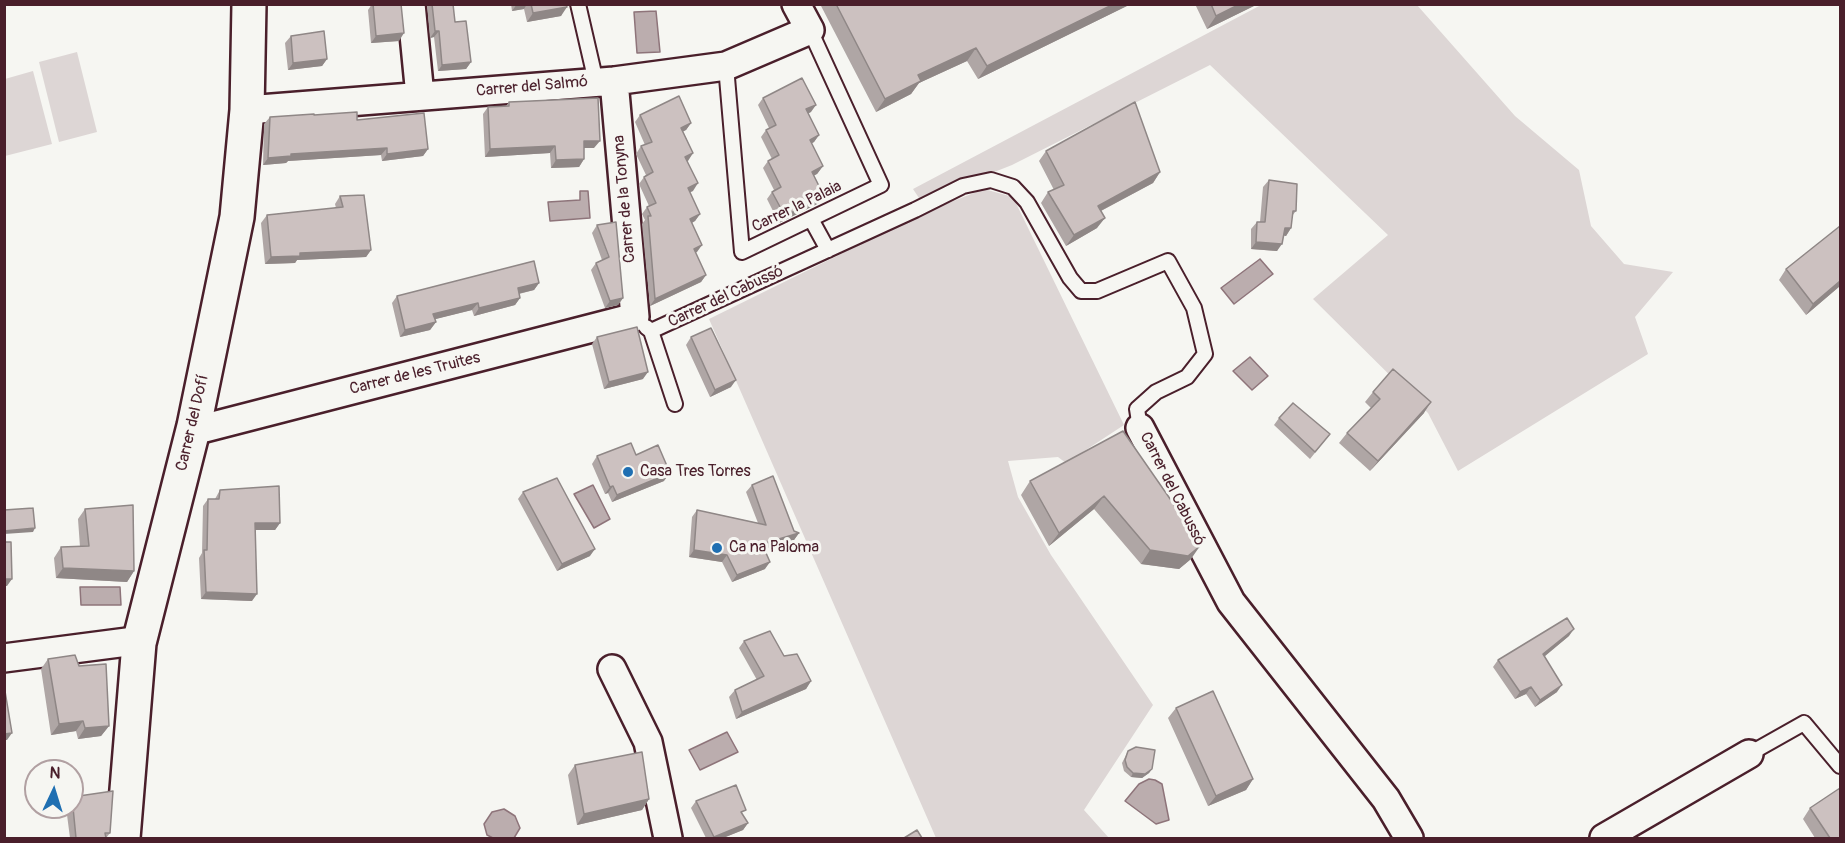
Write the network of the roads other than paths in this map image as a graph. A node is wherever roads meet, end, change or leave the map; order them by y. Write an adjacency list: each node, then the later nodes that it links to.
1 (249, 4): 9 (street, Carrer del Dofí)
2 (411, 4): 8 (street)
3 (578, 4): 7 (lane)
4 (796, 4): 5 (street)
5 (810, 30): 6 (street, Carrer del Salmó); 10 (lane, Carrer la Palaia)
6 (726, 66): 7 (street, Carrer del Salmó); 10 (lane, Carrer la Palaia)
7 (605, 81): 8 (street, Carrer del Salmó); 12 (street, Carrer de la Tonyna)
8 (420, 96): 9 (street, Carrer del Salmó)
9 (247, 110): 14 (street, Carrer del Dofí)
10 (811, 219): 11 (lane)
11 (828, 250): 12 (lane, Carrer del Cabussó); 15 (lane, Carrer del Cabussó)
12 (643, 324): 13 (lane); 14 (street, Carrer de les Truites)
13 (675, 404)
14 (194, 426): 16 (street, Carrer del Dofí)
15 (1140, 428): 23 (street, Carrer del Cabussó)
16 (139, 643): 17 (street); 21 (street, Carrer del Dofí)
17 (4, 658)
18 (612, 669): 22 (street)
19 (1749, 754): 20 (lane); 24 (street)
20 (1840, 766)
21 (123, 838)
22 (668, 838)
23 (1409, 838)
24 (1604, 838)

